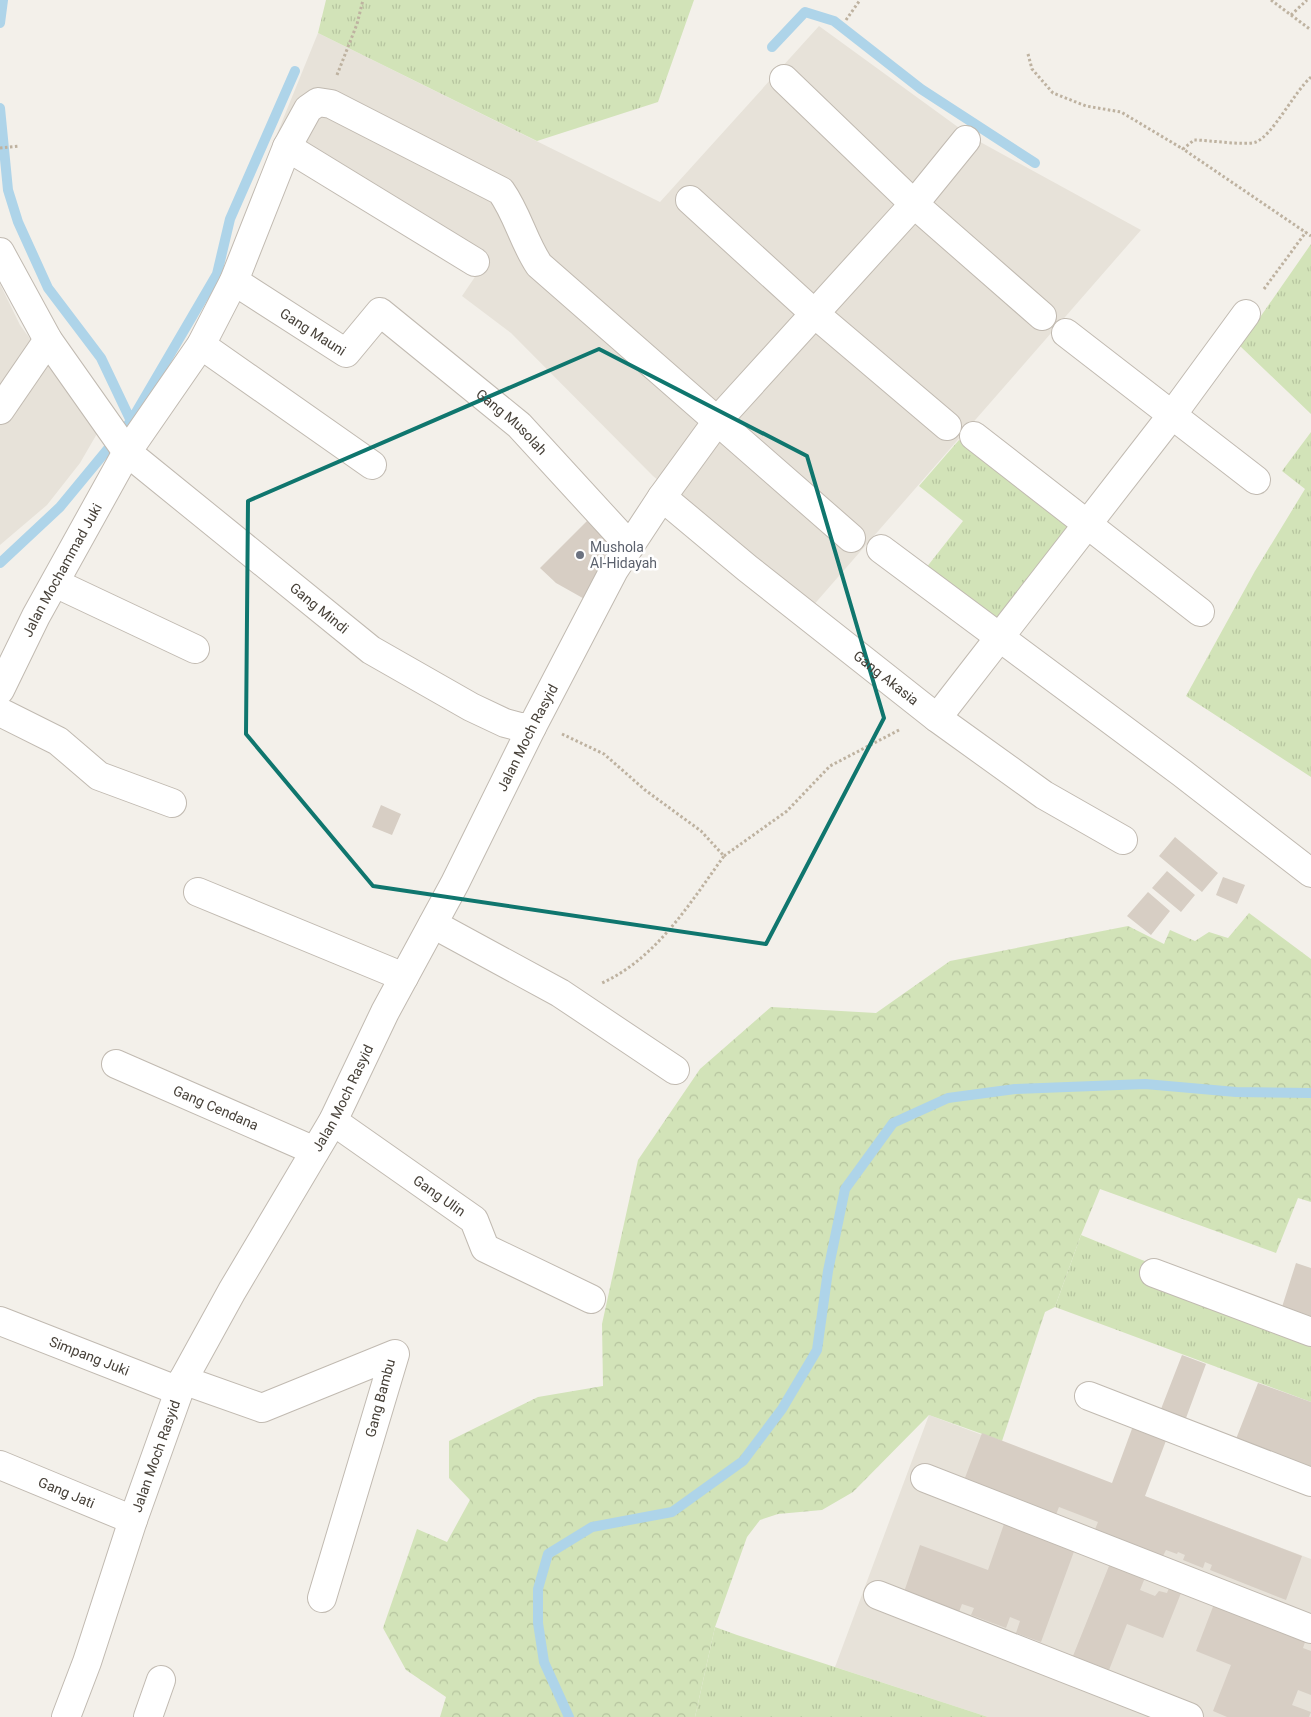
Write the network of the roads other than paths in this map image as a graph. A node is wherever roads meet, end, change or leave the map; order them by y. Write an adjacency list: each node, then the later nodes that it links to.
1 (784, 78): 5 (street)
2 (966, 140): 5 (street, Jalan Moch Rasyid)
3 (287, 147): 7 (street); 8 (street, Jalan Mochammad Juki); 18 (street, Jalan Mochammad Juki)
4 (690, 200): 10 (street)
5 (914, 204): 10 (street, Jalan Moch Rasyid); 12 (street)
6 (0, 252): 14 (street)
7 (475, 262)
8 (234, 281): 9 (street, Gang Mauni); 15 (street, Jalan Mochammad Juki)
9 (380, 312): 27 (street, Gang Musolah)
10 (815, 314): 18 (street, Jalan Moch Rasyid); 19 (street)
11 (1246, 314): 17 (street)
12 (1042, 316)
13 (1066, 333): 17 (street)
14 (48, 340): 16 (street); 21 (street)
15 (201, 345): 21 (street, Jalan Mochammad Juki); 22 (street)
16 (0, 410)
17 (1172, 415): 23 (street); 25 (street)
18 (718, 420): 24 (street, Jalan Moch Rasyid); 26 (street)
19 (947, 426)
20 (974, 436): 25 (street)
21 (119, 442): 29 (street, Jalan Mochammad Juki); 36 (street, Gang Mindi)
22 (372, 465)
23 (1256, 480)
24 (662, 497): 27 (street, Jalan Moch Rasyid); 35 (street, Gang Akasia)
25 (1089, 523): 30 (street); 31 (street)
26 (851, 538)
27 (630, 546): 36 (street, Jalan Moch Rasyid)
28 (881, 549): 31 (street)
29 (55, 583): 32 (street); 33 (street, Jalan Mochammad Juki)
30 (1200, 612)
31 (1000, 637): 35 (street); 39 (street)
32 (195, 649)
33 (0, 690)
34 (0, 712): 37 (street)
35 (937, 718): 38 (street, Gang Akasia)
36 (532, 727): 41 (street, Jalan Moch Rasyid)
37 (172, 803)
38 (1123, 840)
39 (1311, 873)
40 (198, 892): 42 (street)
41 (433, 924): 42 (street, Jalan Moch Rasyid); 44 (street)
42 (404, 977): 45 (street, Jalan Moch Rasyid)
43 (116, 1064): 46 (street, Gang Cendana)
44 (674, 1070)
45 (333, 1121): 46 (street, Jalan Moch Rasyid); 48 (street, Gang Ulin)
46 (315, 1151): 51 (street, Jalan Moch Rasyid)
47 (1154, 1273): 50 (street)
48 (591, 1299)
49 (0, 1320): 51 (street, Simpang Juki)
50 (1311, 1332)
51 (181, 1386): 56 (street, Jalan Moch Rasyid); 58 (street, Gang Bambu)
52 (1089, 1396): 55 (street)
53 (0, 1465): 56 (street, Gang Jati)
54 (924, 1478): 59 (street)
55 (1311, 1482)
56 (133, 1520): 61 (street, Jalan Moch Rasyid)
57 (878, 1595): 63 (street)
58 (322, 1598)
59 (1311, 1629)
60 (161, 1680): 62 (street)
61 (66, 1717)
62 (148, 1717)
63 (1190, 1717)

